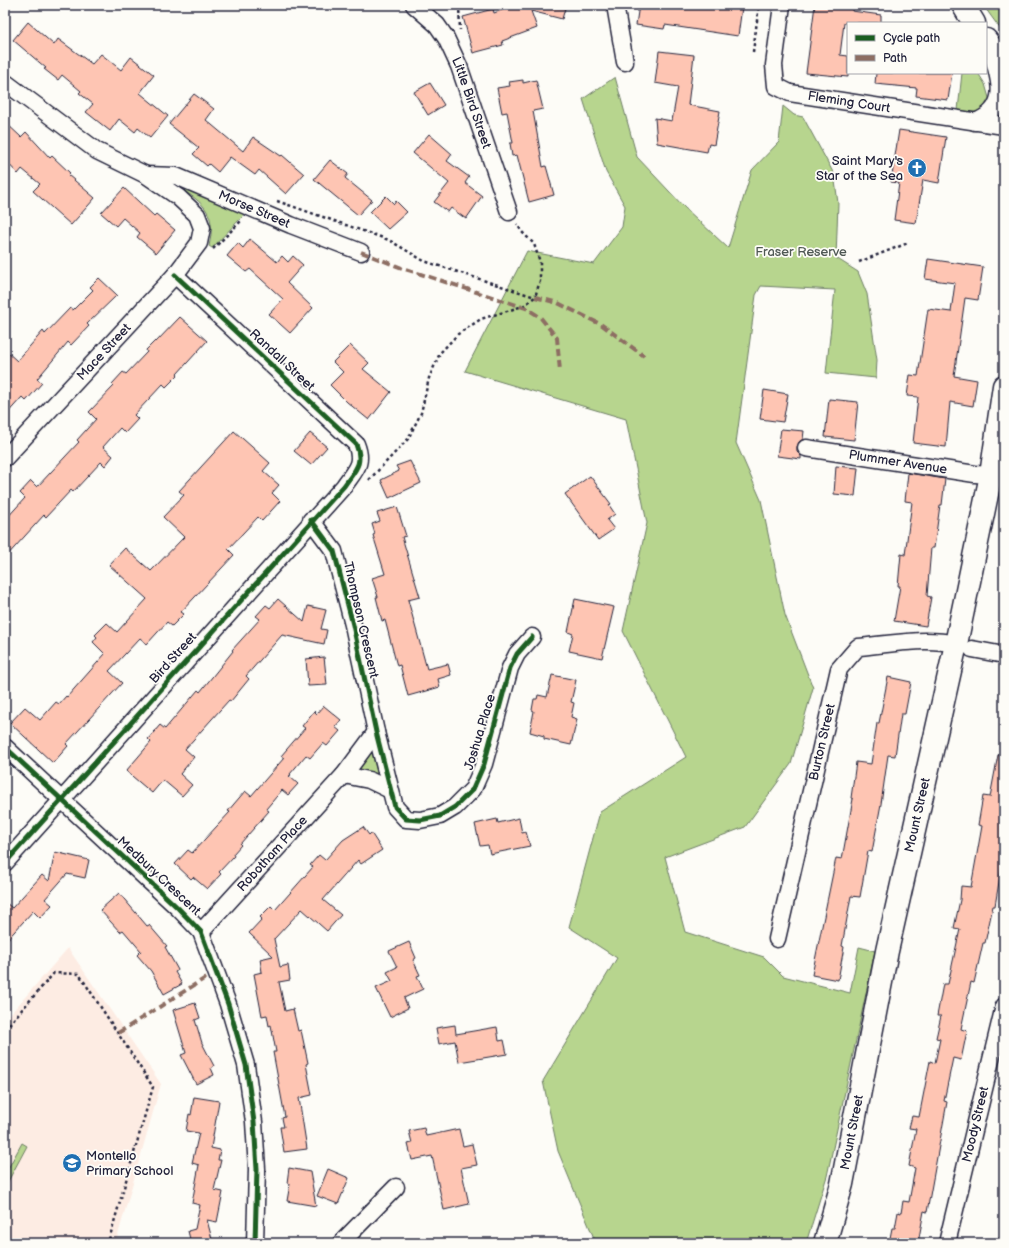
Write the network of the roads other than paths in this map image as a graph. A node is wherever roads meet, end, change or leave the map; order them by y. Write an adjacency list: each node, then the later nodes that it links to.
1 (414, 5): 13 (street, Little Bird Street)
2 (615, 5): 7 (street)
3 (782, 5): 10 (street, Fleming Court)
4 (963, 5): 5 (highway)
5 (973, 22)
6 (987, 42): 8 (highway); 10 (street)
7 (625, 62)
8 (1004, 64)
9 (5, 82): 12 (street, Morse Street)
10 (975, 122): 11 (street, Fleming Court)
11 (1004, 126)
12 (146, 175): 14 (street, Morse Street); 15 (street, Morse Street)
13 (508, 212)
14 (199, 243): 16 (street, Mace Street)
15 (361, 252)
16 (175, 275): 19 (street, Mace Street); 20 (street, Randall Street)
17 (1004, 386): 21 (highway, Mount Street)
18 (806, 448): 21 (street, Plummer Avenue)
19 (5, 458)
20 (357, 467): 22 (street, Bird Street)
21 (991, 475): 24 (highway, Mount Street)
22 (311, 520): 26 (street, Thompson Crescent); 30 (street, Bird Street)
23 (532, 637): 29 (street, Joshua Place)
24 (964, 646): 25 (street, Burton Street); 33 (street, Burton Street); 38 (highway, Mount Street)
25 (1004, 655)
26 (376, 732): 28 (street, Robotham Place); 29 (street, Joshua Place)
27 (5, 747): 30 (street, Medbury Crescent)
28 (344, 775): 29 (street); 32 (street, Robotham Place)
29 (390, 790)
30 (61, 800): 31 (street, Bird Street); 32 (street, Medbury Crescent)
31 (5, 863)
32 (201, 932): 36 (street, Medbury Crescent)
33 (778, 939)
34 (1004, 1006): 39 (street, Moody Street)
35 (396, 1187): 37 (street)
36 (255, 1243)
37 (341, 1243)
38 (825, 1243)
39 (947, 1243)

